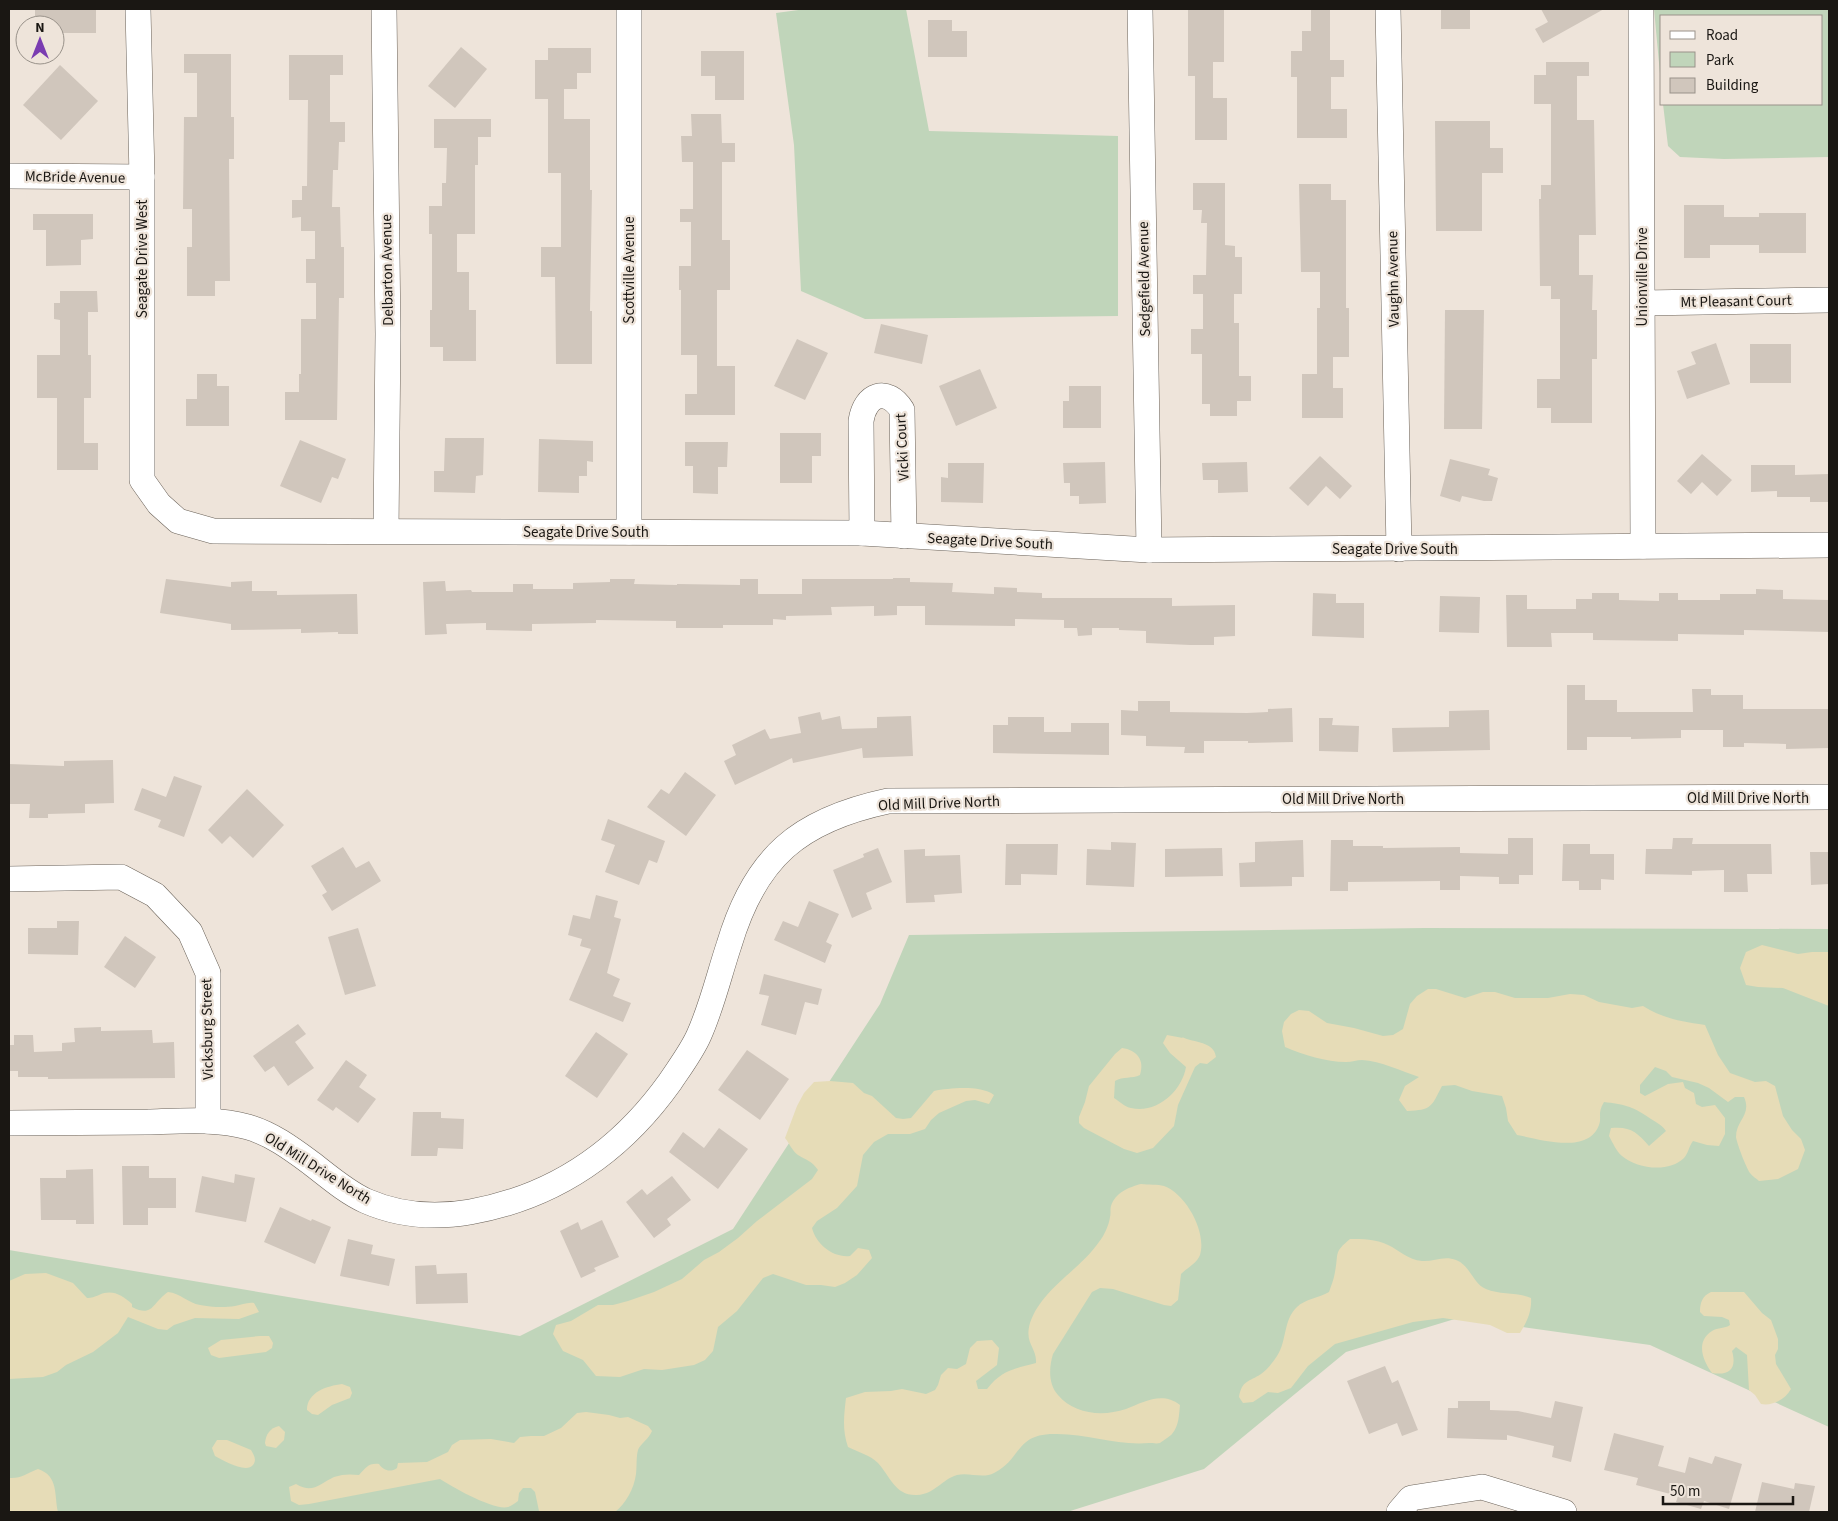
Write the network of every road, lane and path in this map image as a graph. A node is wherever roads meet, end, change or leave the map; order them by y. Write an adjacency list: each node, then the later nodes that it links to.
1 (138, 9): 8 (street, Seagate Drive West)
2 (384, 9): 12 (street, Delbarton Avenue)
3 (629, 9): 13 (street, Scottville Avenue)
4 (1140, 9): 19 (street, Sedgefield Avenue)
5 (1388, 9): 18 (street, Vaughn Avenue)
6 (1641, 9): 10 (street, Unionville Drive)
7 (9, 176): 8 (street, McBride Avenue)
8 (142, 177): 11 (street, Seagate Drive West)
9 (1829, 300): 10 (street, Mt Pleasant Court)
10 (1643, 303): 17 (street, Unionville Drive)
11 (159, 504): 12 (street, Seagate Drive South)
12 (386, 531): 13 (street, Seagate Drive South)
13 (629, 532): 14 (street, Seagate Drive South)
14 (862, 533): 15 (street, Seagate Drive South); 15 (street, Vicki Court)
15 (904, 536): 19 (street, Seagate Drive South)
16 (1829, 545): 17 (street, Seagate Drive South)
17 (1643, 546): 18 (street, Seagate Drive South)
18 (1399, 549): 19 (street, Seagate Drive South)
19 (1149, 550)
20 (1829, 797): 22 (street, Old Mill Drive North)
21 (9, 879): 22 (street, Vicksburg Street)
22 (208, 1121): 23 (street, Old Mill Drive North)
23 (9, 1124)
24 (1399, 1512): 25 (street)
25 (1564, 1512)

